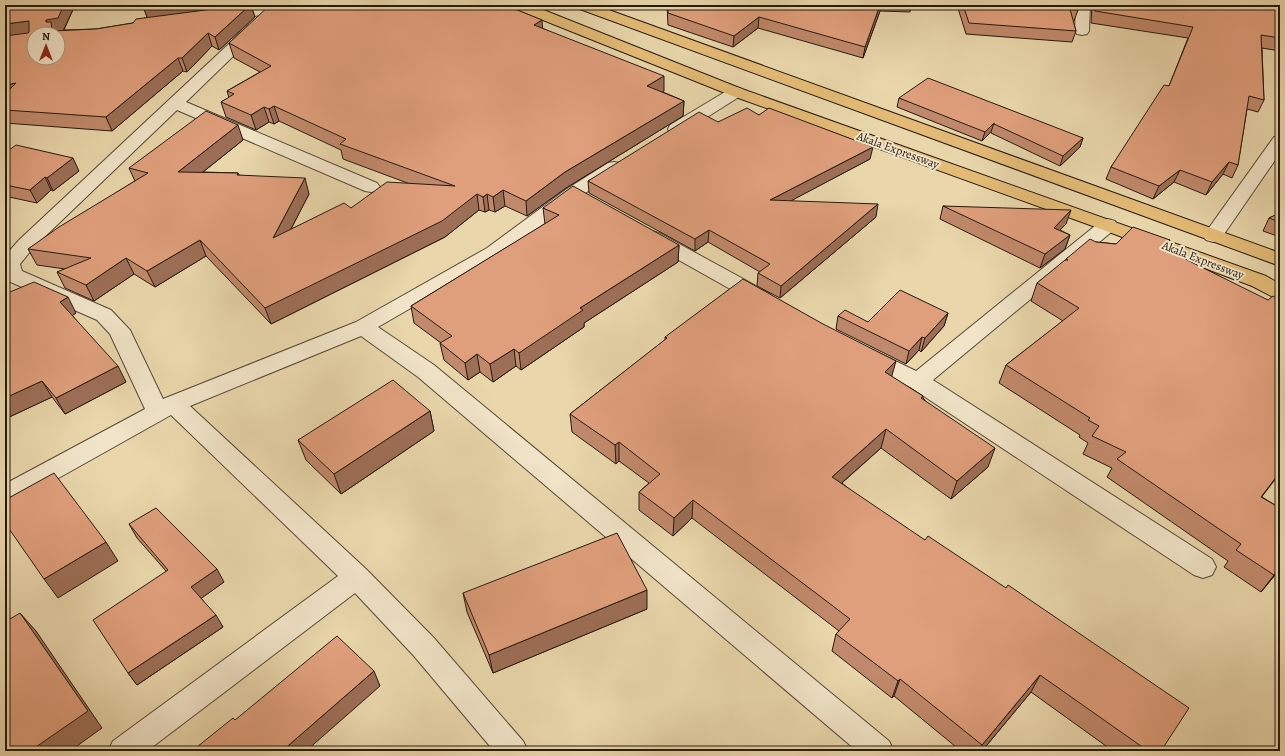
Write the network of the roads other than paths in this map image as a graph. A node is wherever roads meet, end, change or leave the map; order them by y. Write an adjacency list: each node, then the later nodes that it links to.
1 (304, 5): 5 (street)
2 (518, 5): 8 (main road, Akala Expressway)
3 (582, 5): 18 (main road, Akala Expressway)
4 (1083, 5): 7 (street)
5 (274, 9): 6 (street); 9 (street)
6 (212, 17)
7 (1082, 31)
8 (736, 92): 10 (street); 16 (main road, Akala Expressway)
9 (175, 103): 13 (street); 25 (street)
10 (658, 140)
11 (1280, 141): 18 (street)
12 (632, 156): 14 (street)
13 (371, 187)
14 (573, 193): 15 (street); 22 (street)
15 (594, 204)
16 (1108, 225): 20 (main road, Akala Expressway); 24 (street)
17 (636, 228): 21 (street)
18 (1212, 236): 19 (main road, Akala Expressway)
19 (1280, 260)
20 (1280, 292)
21 (782, 310)
22 (363, 327): 25 (street); 31 (street)
23 (852, 349): 24 (street)
24 (918, 381): 27 (street)
25 (166, 408): 26 (street); 28 (street)
26 (5, 496)
27 (1203, 567)
28 (357, 577): 29 (street); 30 (street)
29 (123, 751)
30 (513, 751)
31 (879, 751)

